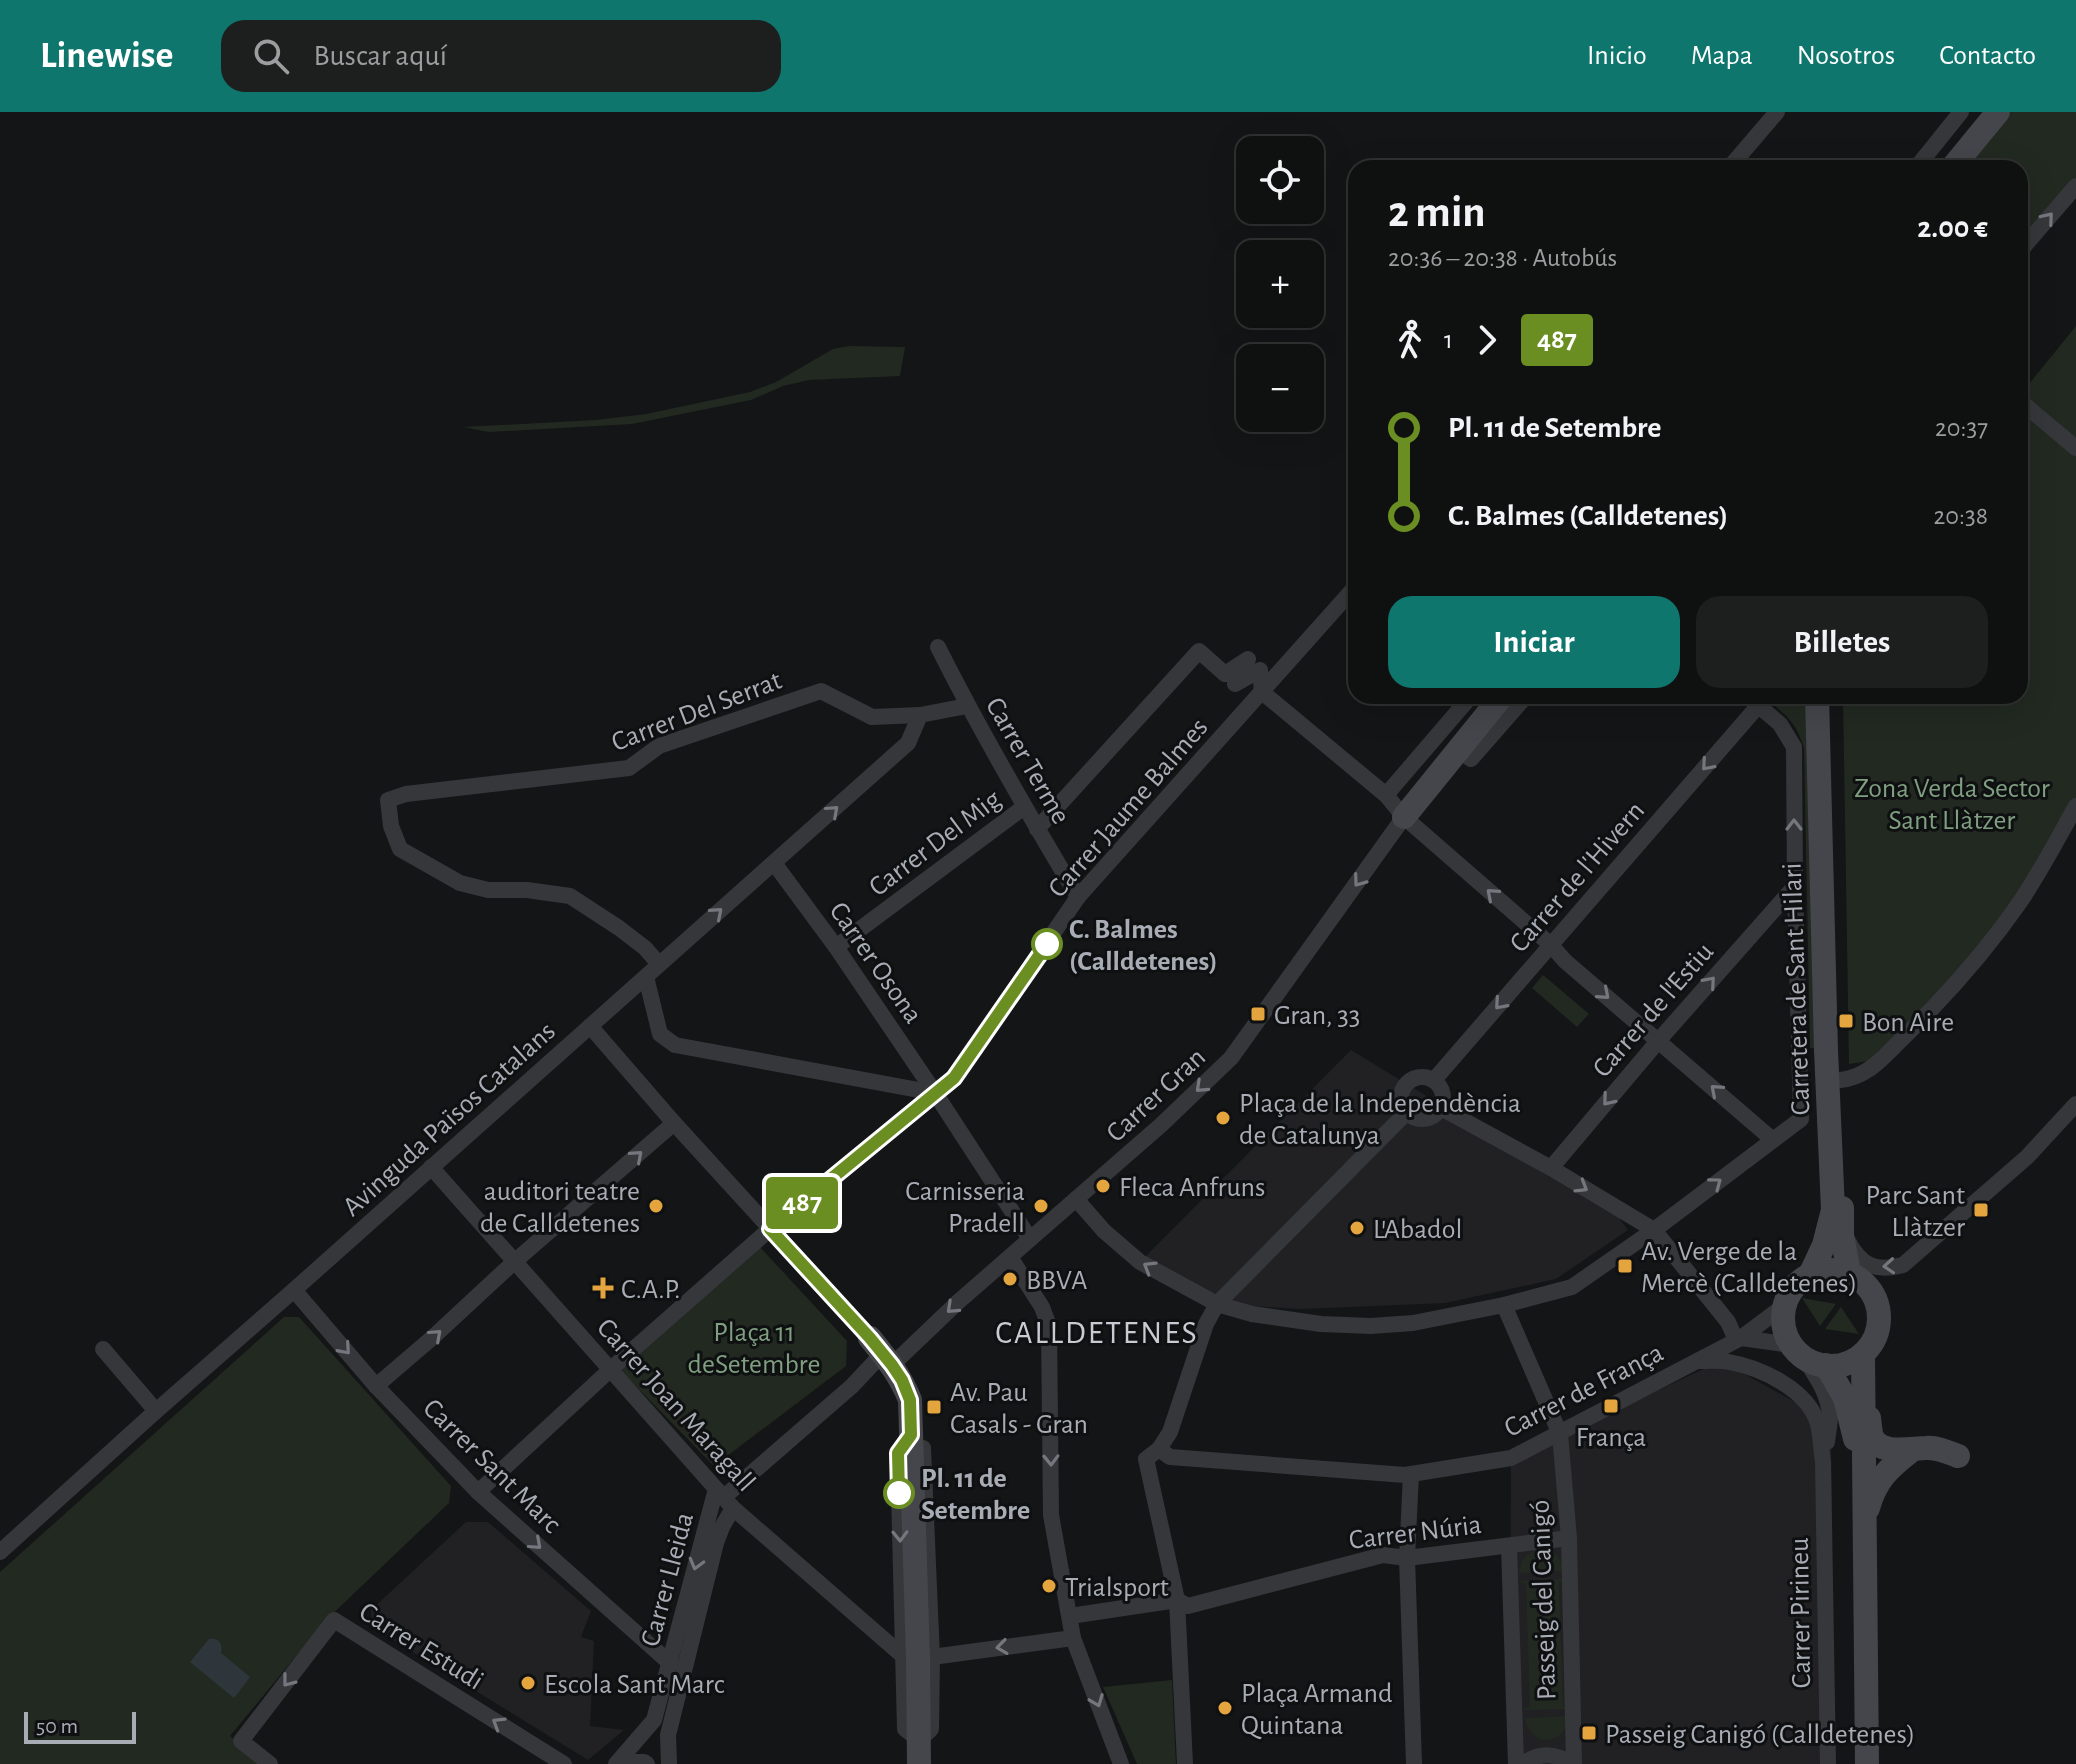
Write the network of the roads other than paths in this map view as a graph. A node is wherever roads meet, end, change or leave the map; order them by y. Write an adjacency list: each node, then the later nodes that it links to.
1 (1777, 112): 4 (street)
2 (1961, 112): 5 (street)
3 (1998, 112): 6 (street)
4 (1736, 160)
5 (1922, 160)
6 (1959, 160)
7 (2076, 186): 8 (street, one-way to 7)
8 (2028, 242)
9 (2028, 408): 10 (street)
10 (2076, 448)
11 (1348, 595): 13 (street, Carrer Jaume Balmes)
12 (938, 647): 21 (street, Carrer Terme)
13 (1262, 692): 24 (street); 28 (street); 31 (street, Carrer Jaume Balmes)
14 (1464, 704): 24 (street)
15 (1496, 704): 23 (street)
16 (1519, 704): 23 (street)
17 (1750, 704): 32 (street, Carrer de l'Hivern, one-way to 32)
18 (1756, 704): 30 (street, one-way to 18)
19 (1817, 704): 56 (street, Carretera de Sant Hilari)
20 (1829, 704): 39 (street, Carretera de Sant Hilari)
21 (967, 706): 22 (street, Carrer Del Serrat); 26 (street, Carrer Terme)
22 (920, 715): 29 (street, Avinguda Països Catalans, one-way to 22); 34 (street, Carrer Del Serrat)
23 (1459, 750): 27 (street)
24 (1386, 795): 27 (street)
25 (2076, 806): 39 (street)
26 (1024, 807): 28 (street, Carrer Terme); 33 (street, Carrer Del Mig)
27 (1404, 817): 32 (street, one-way to 27); 49 (street, Carrer Gran, one-way to 49)
28 (1037, 829): 31 (street, Carrer Terme)
29 (774, 863): 33 (street, Carrer Osona); 34 (street, Avinguda Països Catalans, one-way to 29)
30 (1795, 886): 37 (street, Carrer de l'Estiu, one-way to 30); 45 (street)
31 (1078, 897): 40 (street, Carrer Jaume Balmes)
32 (1551, 945): 37 (street, one-way to 37); 38 (street, Carrer de l'Hivern, one-way to 38)
33 (836, 947): 40 (street, Carrer Osona)
34 (659, 964): 35 (street, Avinguda Països Catalans)
35 (646, 977): 36 (street, Avinguda Països Catalans); 40 (street)
36 (590, 1026): 44 (street); 46 (street, Avinguda Països Catalans)
37 (1659, 1040): 45 (street, one-way to 37); 47 (street, Carrer de l'Estiu, one-way to 47)
38 (1434, 1080): 42 (street); 43 (street)
39 (1840, 1080): 48 (street, Carretera de Sant Hilari)
40 (935, 1093): 50 (street, Carrer Jaume Balmes); 52 (street, Carrer Osona)
41 (2076, 1104): 48 (street, one-way to 48)
42 (1441, 1108): 43 (street); 47 (street)
43 (1406, 1113): 58 (street)
44 (674, 1123): 50 (street); 54 (street, one-way to 44)
45 (1773, 1140): 51 (street, one-way to 45)
46 (431, 1167): 54 (street, Carrer Joan Maragall); 57 (street, Avinguda Països Catalans)
47 (1551, 1168): 51 (street, one-way to 51)
48 (1842, 1192): 55 (street, Carretera de Sant Hilari)
49 (1076, 1199): 52 (street, Carrer Gran); 58 (street, one-way to 49)
50 (770, 1229): 63 (street); 67 (street, Carrer Jaume Balmes)
51 (1654, 1230): 59 (street); 61 (street)
52 (1030, 1239): 53 (street, Carrer Gran)
53 (1010, 1257): 63 (street, Carrer Gran, one-way to 63); 86 (street, one-way to 86)
54 (514, 1262): 67 (street, Carrer Joan Maragall); 68 (street, one-way to 54)
55 (1849, 1273): 56 (street); 64 (street)
56 (1810, 1275): 60 (street)
57 (294, 1290): 68 (street, Carrer Sant Marc, one-way to 68); 70 (street, Avinguda Països Catalans)
58 (1217, 1304): 59 (street); 74 (street)
59 (1504, 1305): 72 (street, Passeig del Canigó)
60 (1785, 1305): 61 (street, Carrer de França); 65 (street)
61 (1738, 1339): 65 (street); 66 (street, Carrer de França)
62 (103, 1349): 70 (street)
63 (881, 1352): 71 (street); 79 (street, Carrer Gran)
64 (1863, 1354): 65 (street); 69 (street)
65 (1807, 1356): 76 (street, Carrer Pirineu); 80 (street)
66 (1696, 1361): 72 (street, Carrer de França); 76 (street, Carrer Pirineu)
67 (611, 1369): 78 (street, Carrer Jaume Balmes); 79 (street, Carrer Joan Maragall)
68 (376, 1386): 78 (street, Carrer Sant Marc)
69 (1865, 1396): 73 (street); 80 (street)
70 (156, 1411): 83 (street, Avinguda Països Catalans)
71 (911, 1432): 88 (street, one-way to 88); 89 (street); 91 (street)
72 (1560, 1434): 77 (street, Carrer de França); 81 (street, Passeig del Canigó)
73 (1912, 1450): 75 (street); 80 (street)
74 (1153, 1454): 77 (street, Carrer de França); 85 (street)
75 (1958, 1456)
76 (1823, 1462): 103 (street, Carrer Pirineu)
77 (1411, 1474): 84 (street)
78 (478, 1492): 90 (street, Carrer Sant Marc, one-way to 90)
79 (724, 1498): 88 (street, Carrer Joan Maragall); 90 (street, Carrer Lleida, one-way to 90); 96 (street, Carrer Lleida)
80 (1864, 1525): 104 (street)
81 (1569, 1538): 82 (street, Carrer Núria); 102 (street, Passeig del Canigó)
82 (1509, 1546): 84 (street, Carrer Núria); 100 (street, Passeig del Canigó)
83 (0, 1552)
84 (1407, 1558): 85 (street, Carrer Núria); 99 (street)
85 (1177, 1600): 86 (street, Carrer Núria); 98 (street)
86 (1070, 1616): 87 (street)
87 (1073, 1638): 89 (street, one-way to 89); 97 (street, one-way to 97)
88 (903, 1656): 91 (street)
89 (932, 1657): 91 (street)
90 (671, 1664): 92 (street, Carrer Lleida)
91 (919, 1752)
92 (617, 1763): 95 (street, Carrer Lleida)
93 (270, 1764): 94 (street, Carrer Estudi, one-way to 93)
94 (564, 1764)
95 (647, 1764)
96 (669, 1764)
97 (1121, 1764)
98 (1185, 1764)
99 (1414, 1764)
100 (1516, 1764)
101 (1523, 1764): 102 (street, Passeig del Canigó)
102 (1574, 1764)
103 (1828, 1764)
104 (1867, 1764)

